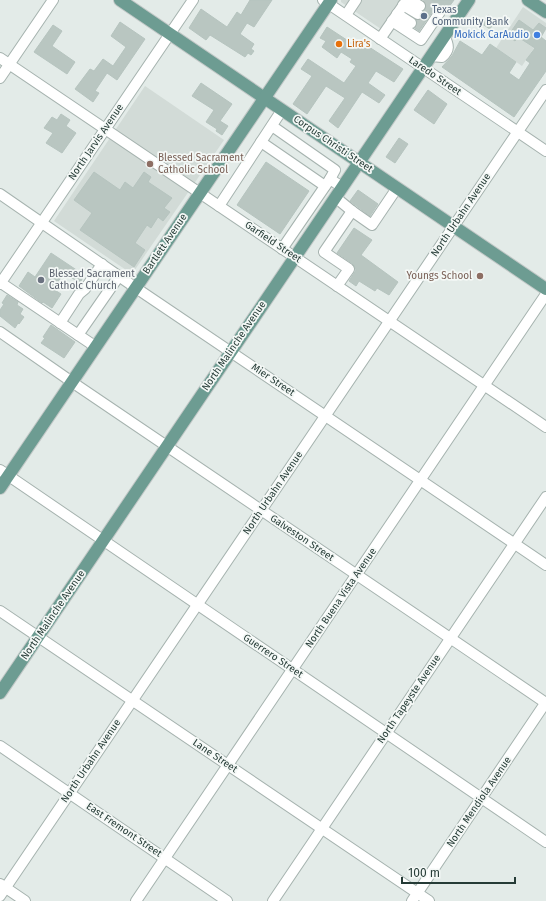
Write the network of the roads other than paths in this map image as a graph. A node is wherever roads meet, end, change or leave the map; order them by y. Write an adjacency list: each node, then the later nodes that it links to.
1 (53, 0): 16 (street)
2 (120, 0): 13 (main road, Corpus Christi Street)
3 (193, 0): 13 (street, North Jarvis Avenue)
4 (356, 0): 11 (street)
5 (469, 0): 12 (main road, North Malinche Avenue)
6 (528, 0): 10 (main road)
7 (327, 1): 11 (street, Laredo Street); 20 (main road, Bartlett Avenue)
8 (402, 7): 9 (street); 9 (street); 12 (street); 14 (street)
9 (418, 9)
10 (546, 12)
11 (346, 16): 14 (street, Laredo Street)
12 (454, 22): 17 (main road, North Malinche Avenue)
13 (170, 34): 20 (main road, Corpus Christi Street); 23 (street, North Jarvis Avenue)
14 (380, 39): 17 (street, Laredo Street)
15 (0, 58): 16 (street, Garfield Street)
16 (9, 64): 18 (street); 23 (street, Garfield Street)
17 (423, 68): 24 (street, Laredo Street); 27 (main road, North Malinche Avenue)
18 (0, 78)
19 (546, 90): 24 (street, North Urbahn Avenue)
20 (264, 98): 21 (main road, Corpus Christi Street); 31 (main road, Bartlett Avenue)
21 (282, 110): 22 (street); 27 (main road, Corpus Christi Street)
22 (272, 126): 25 (street); 28 (street)
23 (105, 129): 31 (street, Garfield Street); 36 (street, North Jarvis Avenue)
24 (518, 132): 26 (street, Laredo Street); 37 (street, North Urbahn Avenue)
25 (261, 142): 28 (street); 34 (street)
26 (546, 151)
27 (359, 162): 29 (main road, North Malinche Avenue); 30 (main road, Corpus Christi Street)
28 (327, 182): 29 (street); 38 (street)
29 (342, 187): 33 (main road, North Malinche Avenue)
30 (397, 188): 35 (street); 37 (main road, Corpus Christi Street)
31 (200, 193): 34 (street, Garfield Street); 44 (main road, Bartlett Avenue)
32 (0, 194): 36 (street, Mier Street)
33 (335, 197): 35 (street); 39 (main road, North Malinche Avenue)
34 (218, 206): 38 (street, Garfield Street)
35 (352, 211): 43 (street)
36 (42, 222): 40 (street, Mier Street); 42 (street, North Jarvis Avenue)
37 (454, 226): 45 (main road, Corpus Christi Street); 47 (street, North Urbahn Avenue)
38 (282, 249): 39 (street, Garfield Street)
39 (295, 257): 43 (street, Garfield Street); 52 (main road, North Malinche Avenue)
40 (102, 264): 41 (street, Mier Street); 48 (street)
41 (119, 276): 44 (street, Mier Street); 50 (street)
42 (0, 284): 48 (street)
43 (338, 286): 47 (street, Garfield Street)
44 (136, 288): 51 (main road, Bartlett Avenue); 52 (street, Mier Street)
45 (546, 289)
46 (546, 294): 54 (street, North Buena Vista Avenue)
47 (389, 321): 54 (street, Garfield Street); 55 (street, North Urbahn Avenue)
48 (60, 323): 50 (street)
49 (0, 332): 53 (street, Galveston Street)
50 (78, 335): 51 (street)
51 (96, 347): 53 (main road, Bartlett Avenue)
52 (231, 352): 55 (street, Mier Street); 57 (main road, North Malinche Avenue)
53 (72, 382): 57 (street, Galveston Street); 58 (main road, Bartlett Avenue)
54 (484, 385): 56 (street, Garfield Street); 59 (street, North Buena Vista Avenue)
55 (325, 416): 59 (street, Mier Street); 62 (street, North Urbahn Avenue)
56 (546, 427)
57 (167, 446): 62 (street, Galveston Street); 63 (main road, North Malinche Avenue)
58 (4, 473): 60 (main road, Bartlett Avenue); 63 (street, Guerrero Street)
59 (420, 480): 64 (street, Mier Street); 66 (street, North Buena Vista Avenue)
60 (0, 488)
61 (546, 497): 64 (street, North Tapeyste Avenue)
62 (261, 510): 66 (street, Galveston Street); 67 (street, North Urbahn Avenue)
63 (103, 540): 67 (street, Guerrero Street); 69 (main road, North Malinche Avenue)
64 (514, 544): 65 (street, Mier Street); 70 (street, North Tapeyste Avenue)
65 (546, 565)
66 (356, 575): 70 (street, Galveston Street); 71 (street, North Buena Vista Avenue)
67 (197, 605): 71 (street, Guerrero Street); 73 (street, North Urbahn Avenue)
68 (0, 611): 69 (street, Lane Street)
69 (38, 637): 72 (main road, North Malinche Avenue); 73 (street, Lane Street)
70 (450, 638): 74 (street, Galveston Street); 75 (street, North Tapeyste Avenue)
71 (292, 669): 75 (street, Guerrero Street); 77 (street, North Buena Vista Avenue)
72 (0, 693)
73 (132, 700): 77 (street, Lane Street); 78 (street, North Urbahn Avenue)
74 (546, 703): 79 (street, North Mendiola Avenue)
75 (386, 733): 79 (street, Guerrero Street); 80 (street, North Tapeyste Avenue)
76 (0, 746): 78 (street, East Fremont Street)
77 (228, 765): 80 (street, Lane Street); 82 (street, North Buena Vista Avenue)
78 (70, 793): 82 (street, East Fremont Street); 83 (street, North Urbahn Avenue)
79 (482, 798): 81 (street, Guerrero Street); 84 (street, North Mendiola Avenue)
80 (322, 828): 84 (street, Lane Street); 88 (street, North Tapeyste Avenue)
81 (546, 842)
82 (165, 858): 86 (street, North Buena Vista Avenue); 87 (street, East Fremont Street)
83 (2, 889): 85 (street)
84 (414, 897): 89 (street, Lane Street)
85 (25, 901)
86 (136, 901)
87 (227, 901)
88 (272, 901)
89 (429, 901)

